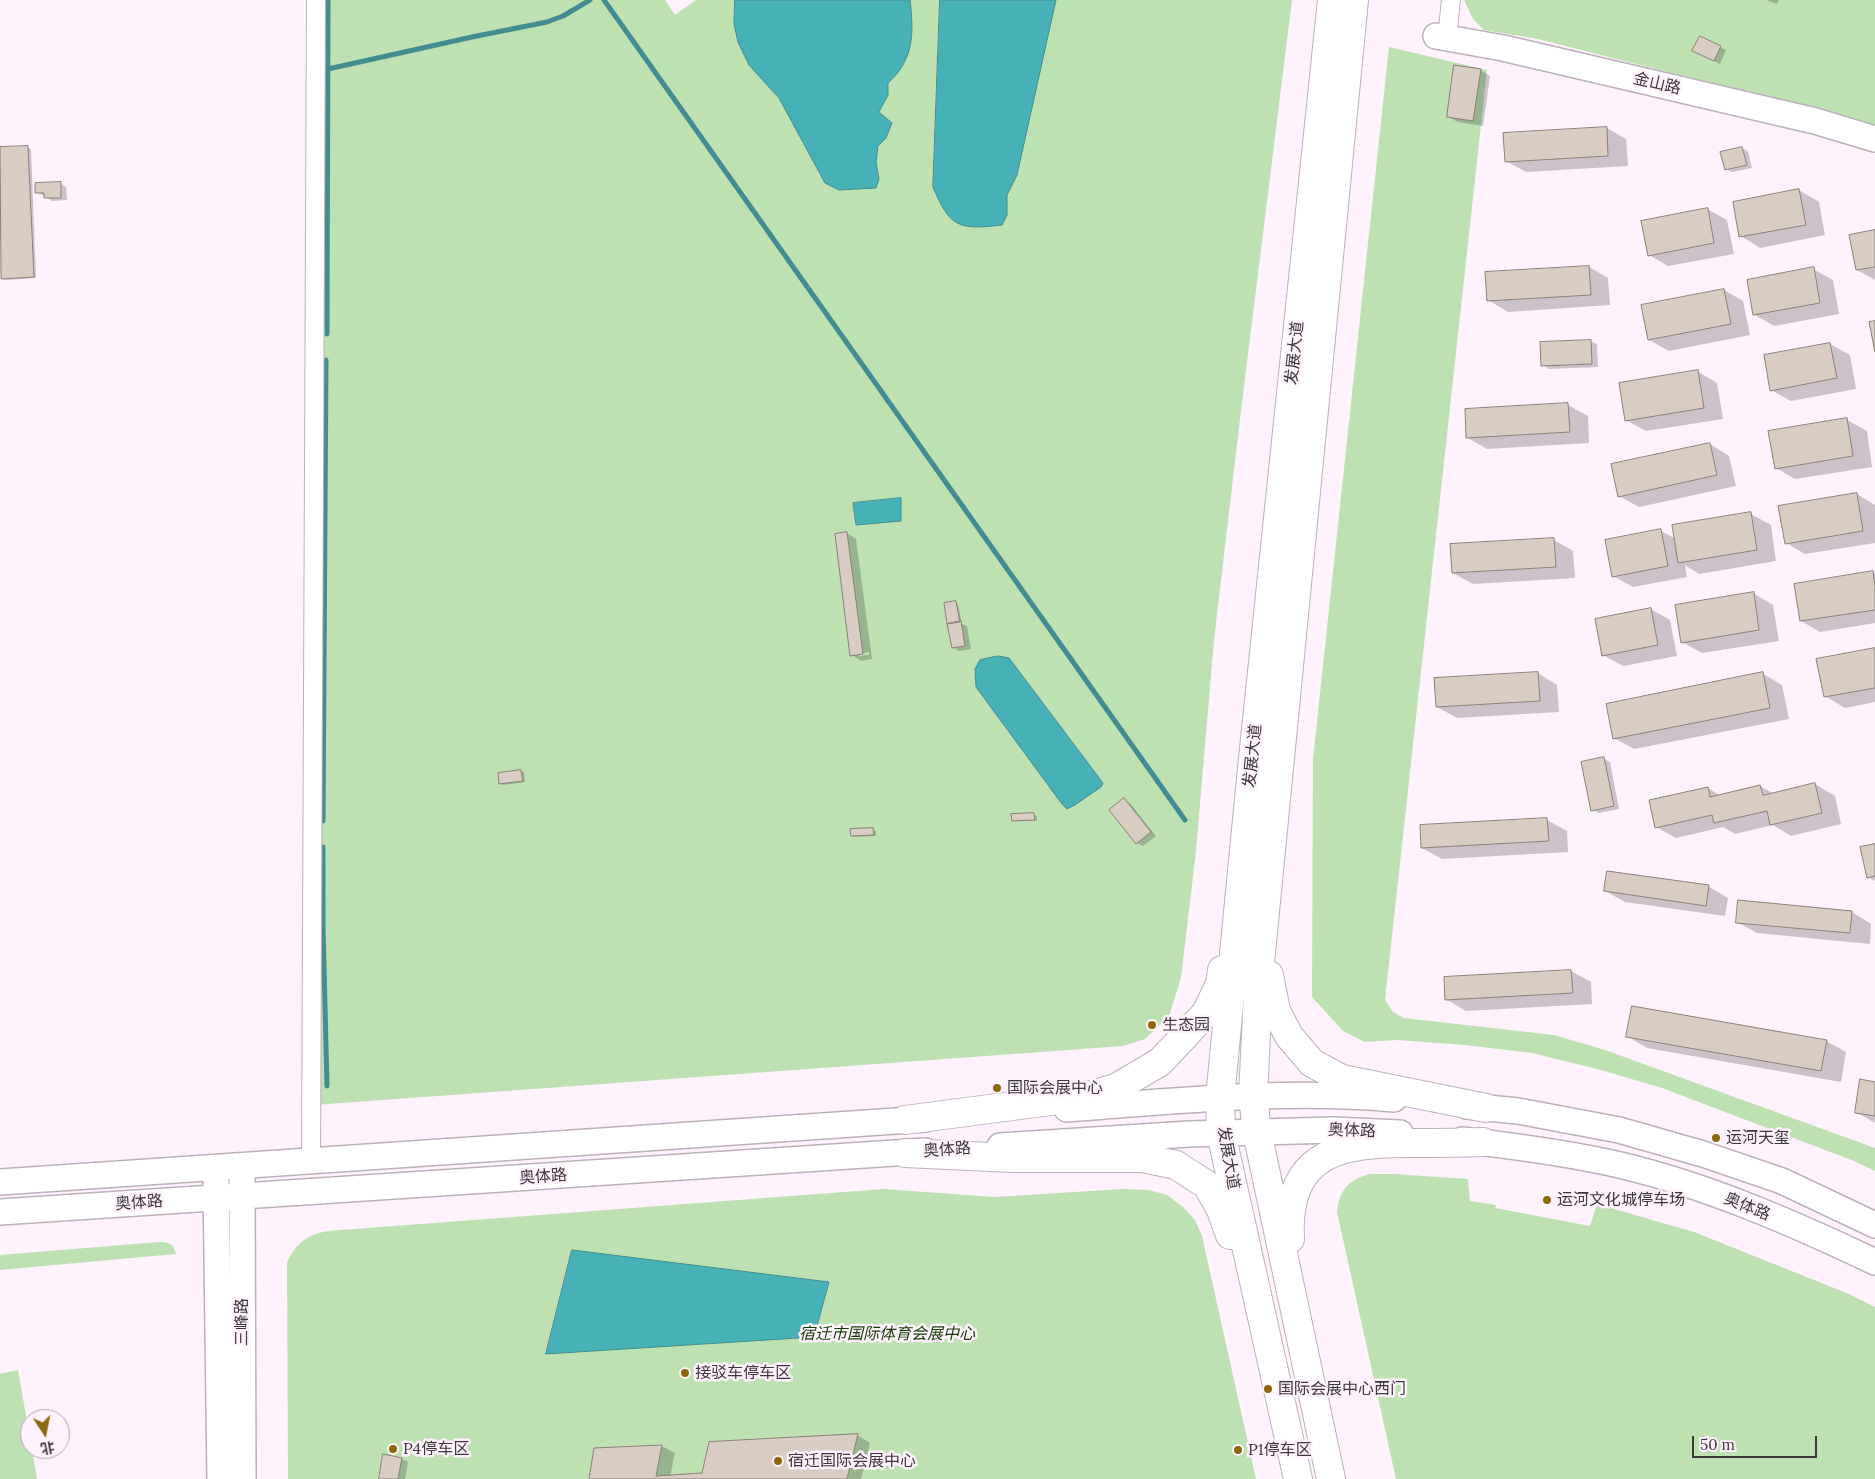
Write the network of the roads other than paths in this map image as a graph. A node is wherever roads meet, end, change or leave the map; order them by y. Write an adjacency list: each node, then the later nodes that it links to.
1 (316, 0): 15 (street)
2 (1451, 0): 4 (street)
3 (1342, 13): 6 (main road, 发展大道)
4 (1442, 37): 5 (main road, 金山路)
5 (1875, 139)
6 (1265, 770): 7 (main road, 发展大道); 8 (main road, 发展大道); 9 (main road); 10 (main road)
7 (1253, 1096): 8 (main road, 奥体路); 9 (main road, 奥体路); 11 (main road, 发展大道)
8 (1220, 1098): 10 (main road, 奥体路); 12 (main road, 发展大道)
9 (1486, 1108): 22 (main road, 奥体路)
10 (905, 1120): 15 (main road, 奥体路)
11 (1257, 1132): 12 (main road, 奥体路); 13 (main road, 奥体路); 24 (main road, 发展大道)
12 (1221, 1133): 14 (main road, 奥体路); 25 (main road, 发展大道)
13 (1483, 1142): 23 (main road, 奥体路); 24 (main road)
14 (905, 1153): 19 (main road, 奥体路); 25 (main road)
15 (311, 1160): 16 (main road, 奥体路)
16 (242, 1165): 17 (main road, 奥体路); 19 (main road, 三峰路)
17 (216, 1167): 18 (main road, 奥体路); 20 (main road, 三峰路)
18 (0, 1182)
19 (242, 1196): 20 (main road, 奥体路); 27 (main road, 三峰路)
20 (217, 1198): 21 (main road, 奥体路); 26 (main road, 三峰路)
21 (0, 1212)
22 (1875, 1225)
23 (1875, 1262)
24 (1304, 1352): 29 (main road, 发展大道)
25 (1270, 1355): 28 (main road, 发展大道)
26 (220, 1479)
27 (243, 1479)
28 (1298, 1479)
29 (1331, 1479)

